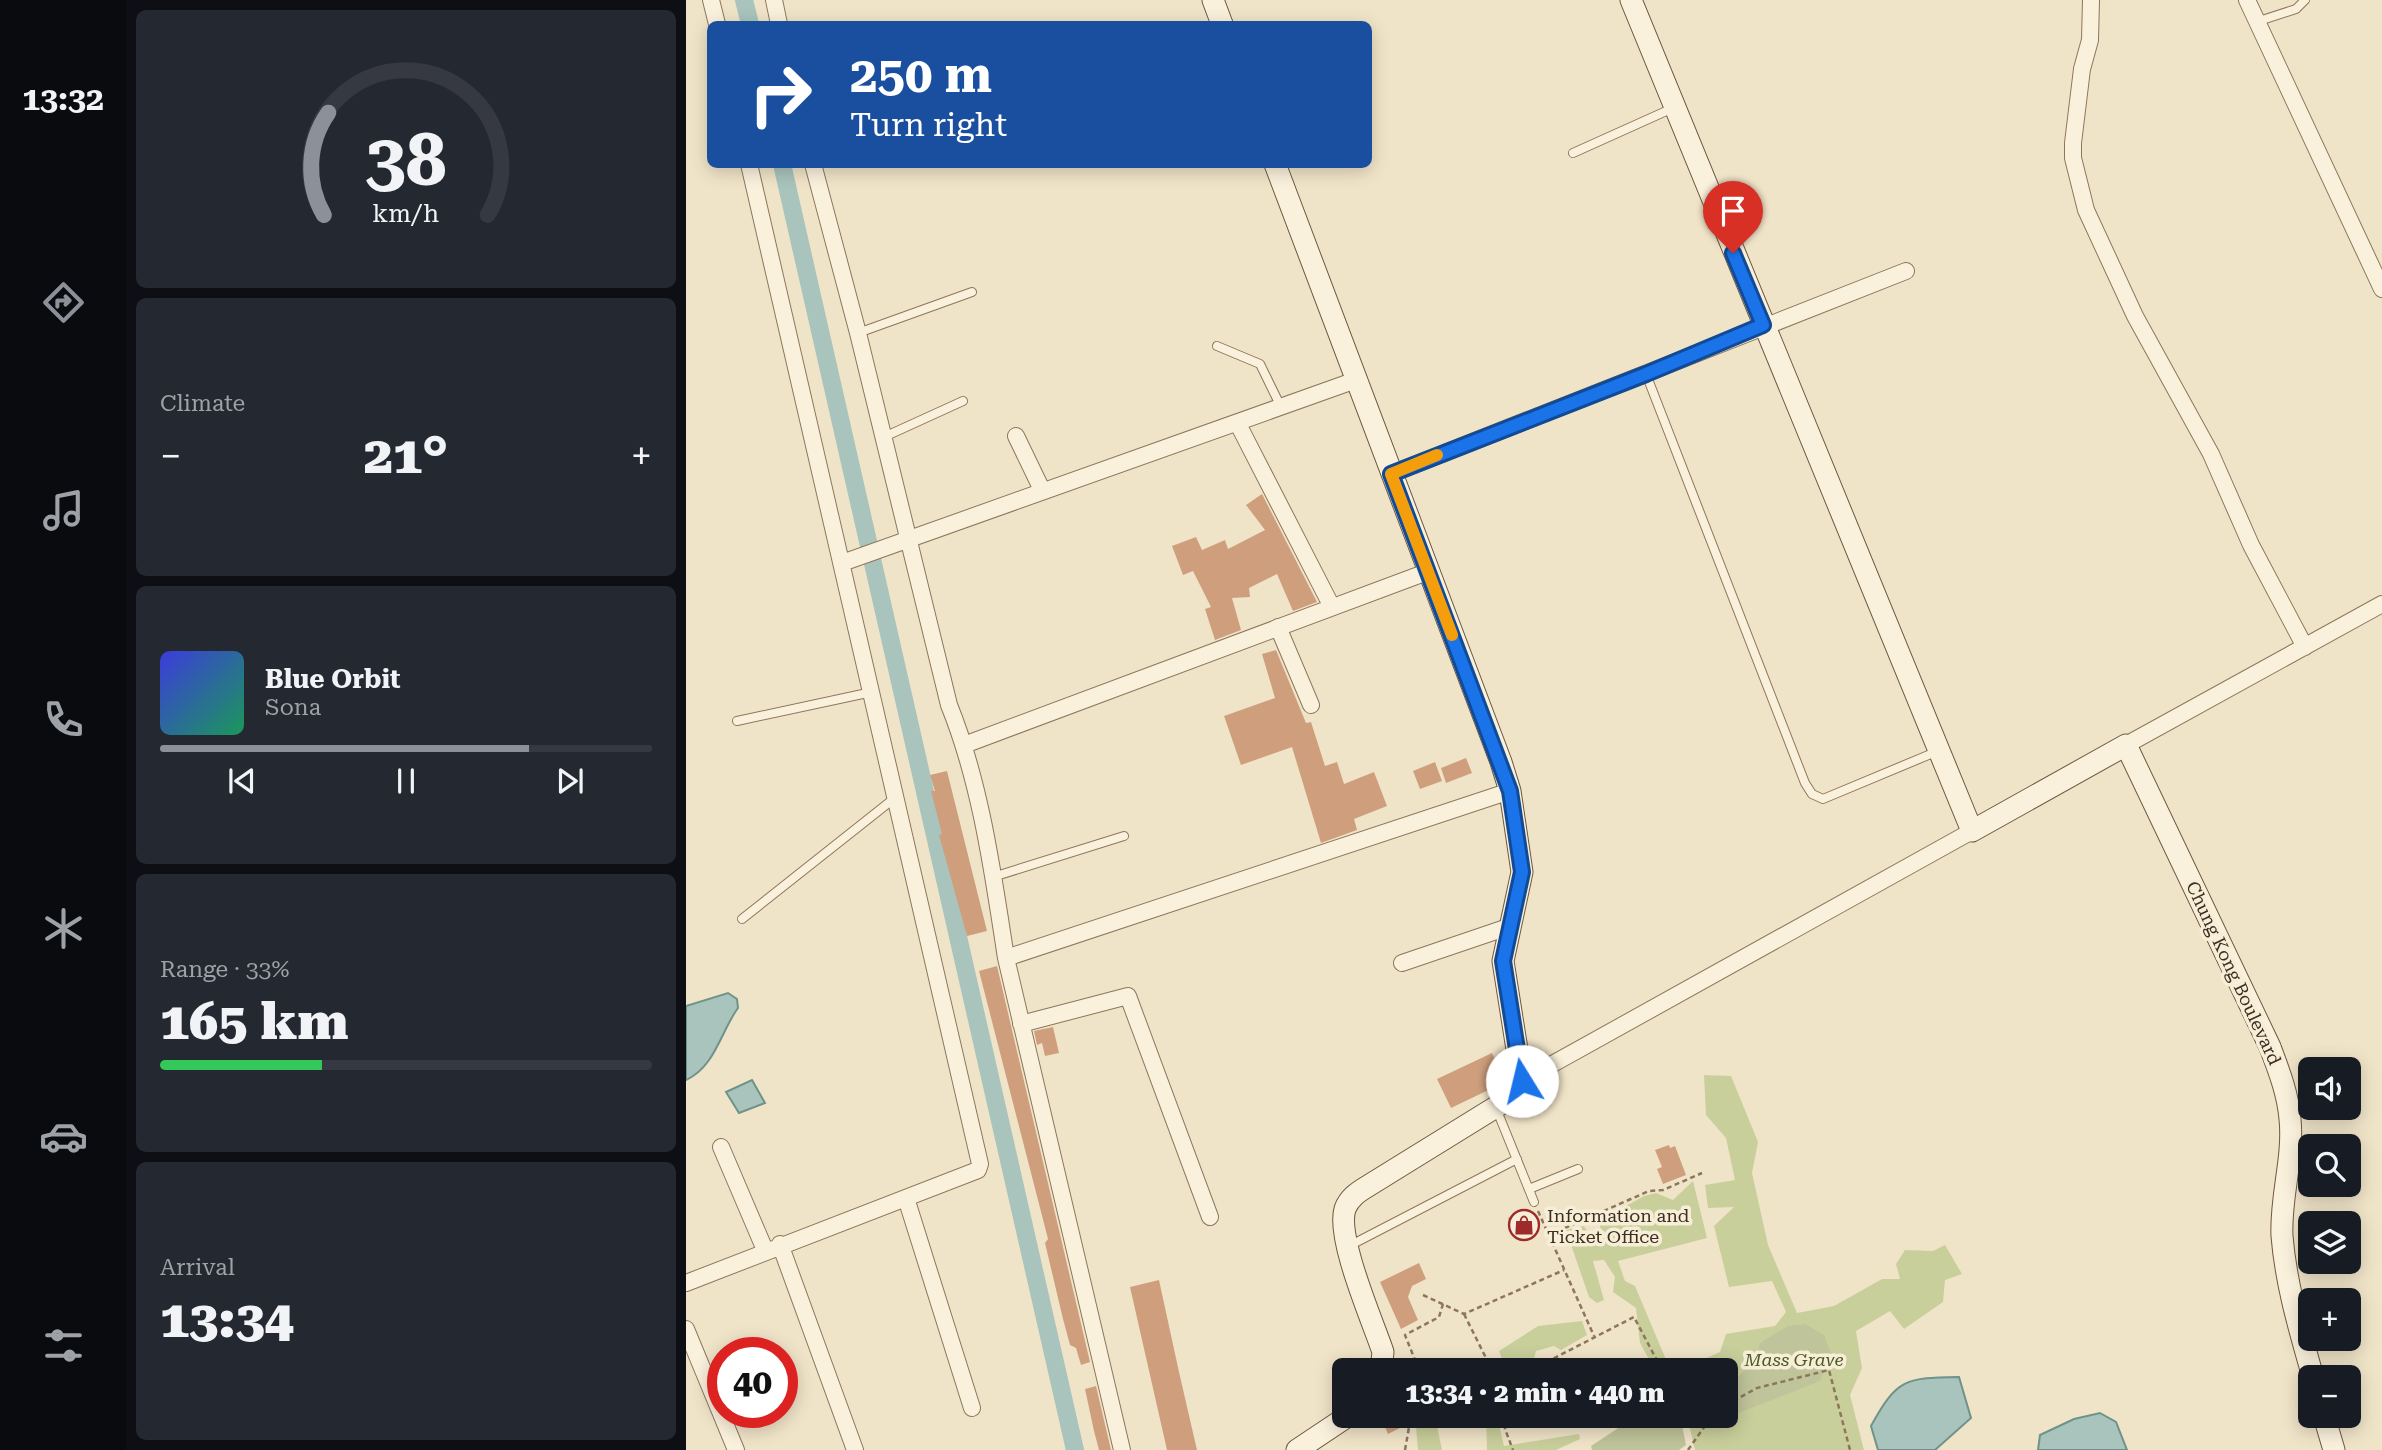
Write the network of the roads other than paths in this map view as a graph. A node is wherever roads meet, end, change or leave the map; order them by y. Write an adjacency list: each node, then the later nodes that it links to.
1 (711, 0): 8 (street)
2 (774, 0): 9 (street)
3 (1213, 0): 10 (main road)
4 (1631, 0): 12 (main road)
5 (2091, 0): 38 (street)
6 (2247, 0): 11 (street)
7 (2305, 0): 11 (lane)
8 (716, 21)
9 (778, 21)
10 (1221, 21)
11 (2256, 22): 18 (street)
12 (1673, 108): 13 (lane); 20 (main road)
13 (1573, 153)
14 (750, 168): 33 (street)
15 (814, 168): 21 (street)
16 (1276, 168): 24 (main road)
17 (1906, 271): 20 (street)
18 (2382, 289)
19 (972, 292): 21 (lane)
20 (1763, 325): 23 (street); 44 (main road)
21 (859, 332): 29 (street)
22 (1216, 346): 26 (lane)
23 (1646, 374): 30 (street); 44 (lane)
24 (1356, 380): 26 (street); 30 (main road)
25 (963, 401): 29 (lane)
26 (1280, 405): 27 (street)
27 (1238, 424): 31 (street); 36 (street)
28 (1016, 436): 31 (street)
29 (884, 437): 32 (street)
30 (1391, 474): 34 (main road)
31 (1042, 489): 32 (street)
32 (909, 540): 33 (street); 42 (street)
33 (849, 560): 39 (street)
34 (1427, 572): 36 (street); 45 (main road)
35 (2382, 604): 38 (street)
36 (1332, 607): 37 (street)
37 (1278, 628): 40 (street); 42 (street)
38 (2305, 647): 43 (street)
39 (872, 692): 41 (lane); 46 (street)
40 (1311, 705)
41 (737, 721)
42 (964, 745): 49 (street)
43 (2126, 745): 47 (main road); 69 (main road, Chung Kong Boulevard)
44 (1939, 751): 47 (main road)
45 (1510, 791): 51 (main road); 52 (street)
46 (896, 797): 50 (lane); 61 (street)
47 (1972, 831): 55 (street)
48 (1124, 836): 49 (lane)
49 (993, 877): 52 (street)
50 (742, 919)
51 (1511, 926): 53 (street); 55 (main road)
52 (1006, 958): 54 (street)
53 (1402, 963)
54 (1021, 1024): 63 (street); 75 (street)
55 (1522, 1081): 56 (main road)
56 (1496, 1108): 58 (lane); 65 (main road)
57 (721, 1147): 64 (street)
58 (1517, 1159): 60 (lane); 65 (lane)
59 (1578, 1169): 60 (lane)
60 (1529, 1189): 62 (lane)
61 (906, 1198): 64 (street); 70 (street)
62 (1534, 1202)
63 (1210, 1217)
64 (772, 1247): 66 (street); 74 (street)
65 (1347, 1247): 68 (main road)
66 (686, 1283)
67 (686, 1329): 73 (street)
68 (1382, 1358)
69 (2310, 1365)
70 (972, 1408)
71 (1332, 1427): 76 (main road)
72 (2328, 1428): 77 (main road)
73 (736, 1450)
74 (855, 1450)
75 (1122, 1450)
76 (1297, 1450)
77 (2334, 1450)

